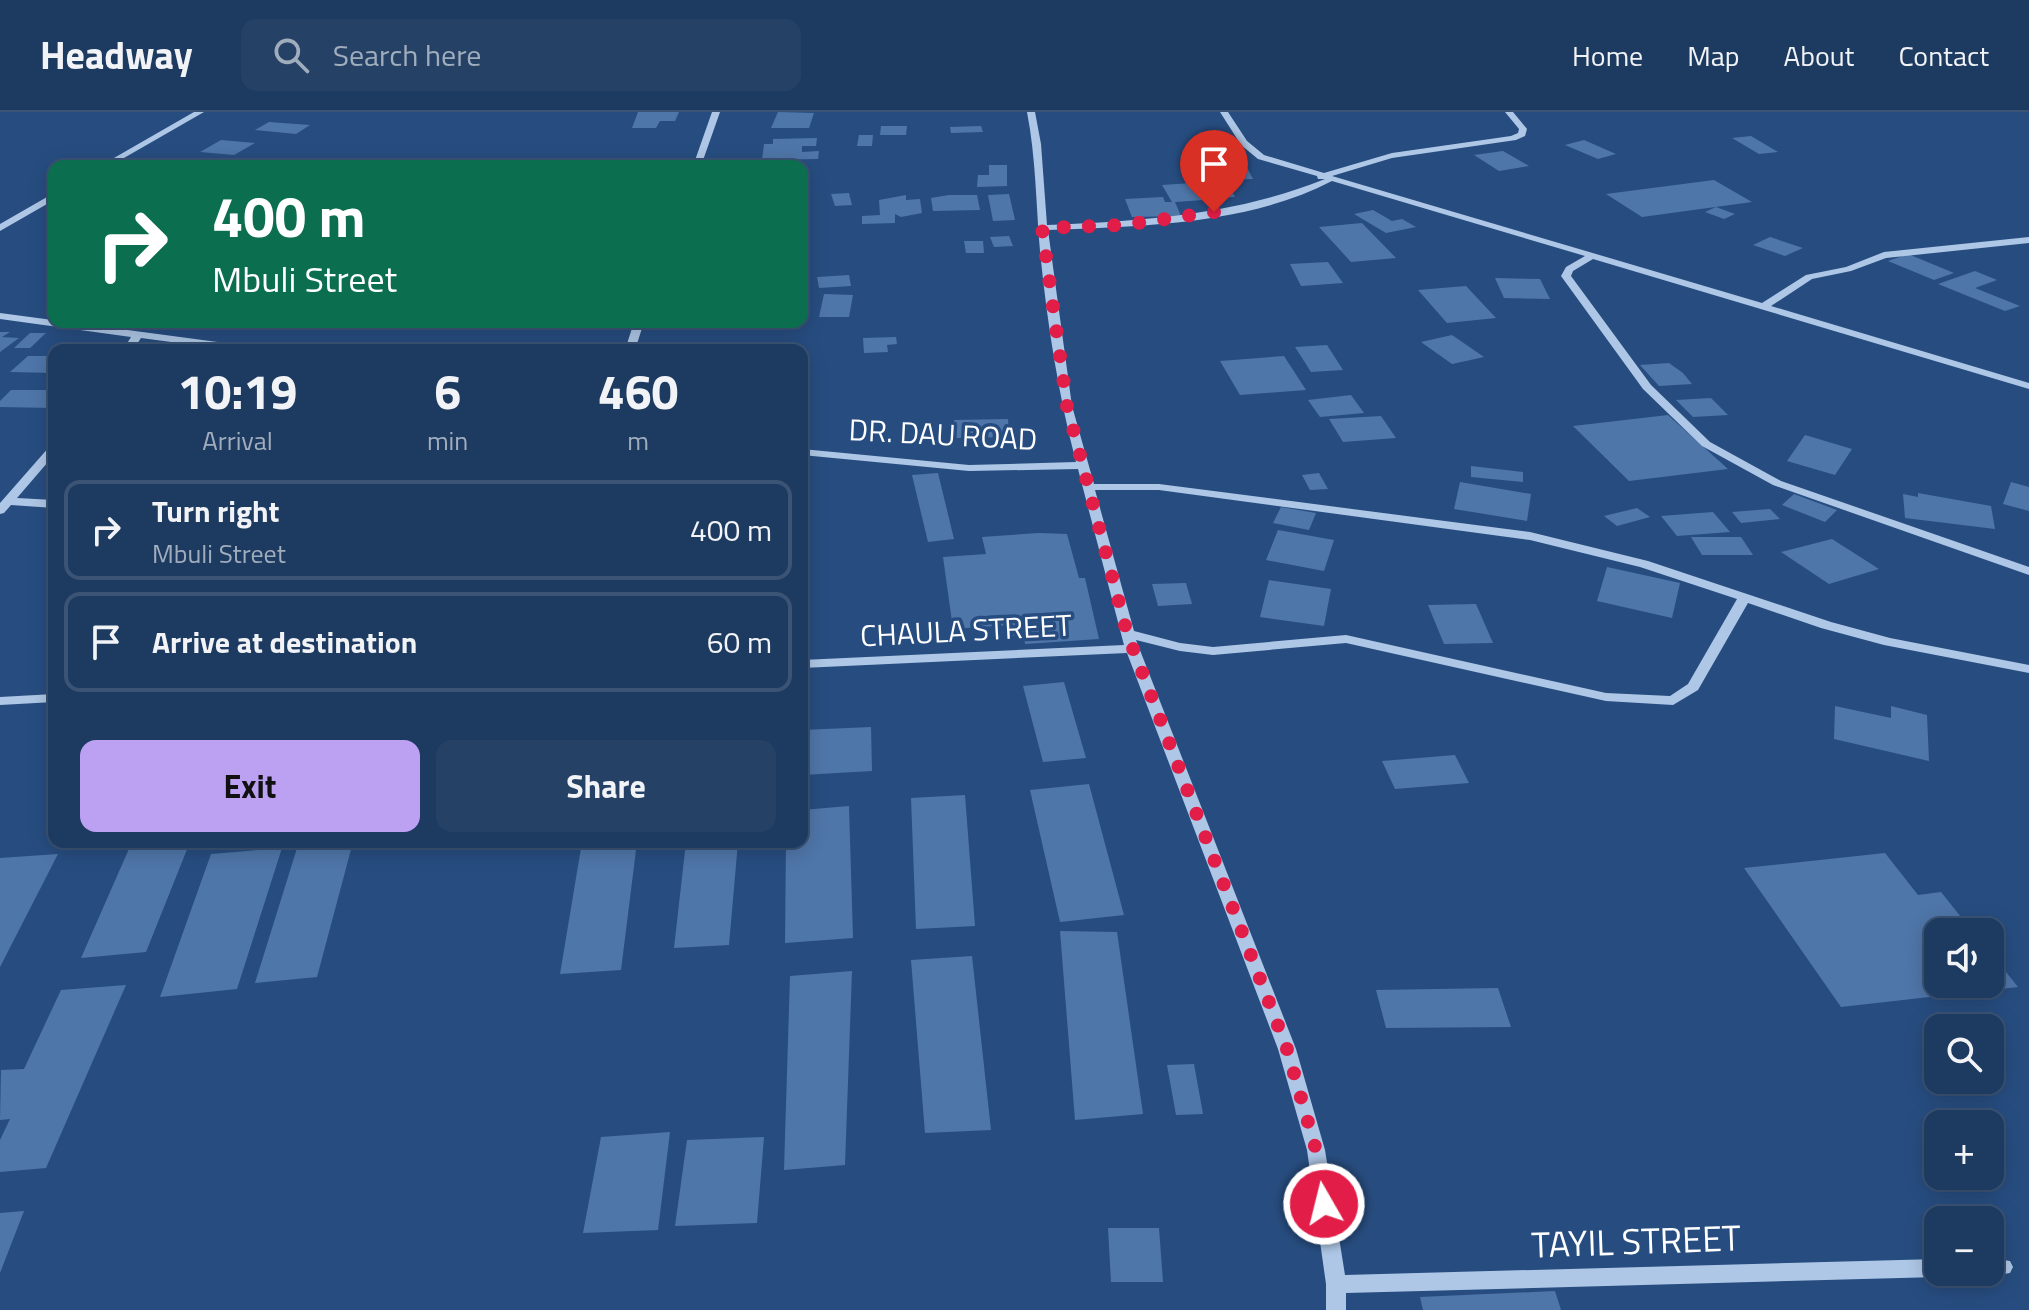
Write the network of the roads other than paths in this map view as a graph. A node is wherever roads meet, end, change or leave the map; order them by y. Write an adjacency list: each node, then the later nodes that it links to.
1 (200, 112): 6 (street)
2 (716, 112): 7 (street)
3 (1031, 112): 11 (street)
4 (1224, 112): 8 (street)
5 (1509, 112): 8 (street)
6 (115, 160)
7 (699, 160)
8 (1325, 178): 11 (street); 13 (street)
9 (48, 200): 10 (street)
10 (0, 228)
11 (1042, 228): 24 (street)
12 (2029, 240): 14 (street)
13 (1594, 255): 14 (street); 28 (street)
14 (1763, 307): 21 (street)
15 (0, 316): 16 (street)
16 (48, 322)
17 (92, 328): 18 (street)
18 (138, 334): 19 (street); 20 (street)
19 (132, 344)
20 (211, 344)
21 (2029, 386)
22 (808, 453): 24 (street, DR. DAU ROAD)
23 (48, 455): 27 (street)
24 (1082, 465): 25 (street)
25 (1089, 487): 29 (street); 30 (street)
26 (48, 504): 27 (street)
27 (4, 505)
28 (2029, 571)
29 (1745, 597): 30 (street); 33 (street)
30 (1127, 633): 31 (street)
31 (1132, 649): 32 (street, CHAULA STREET); 37 (street)
32 (808, 664)
33 (2029, 669)
34 (48, 698): 35 (street)
35 (0, 701)
36 (1924, 1268): 37 (street, TAYIL STREET)
37 (1336, 1284): 38 (street)
38 (1336, 1310)

